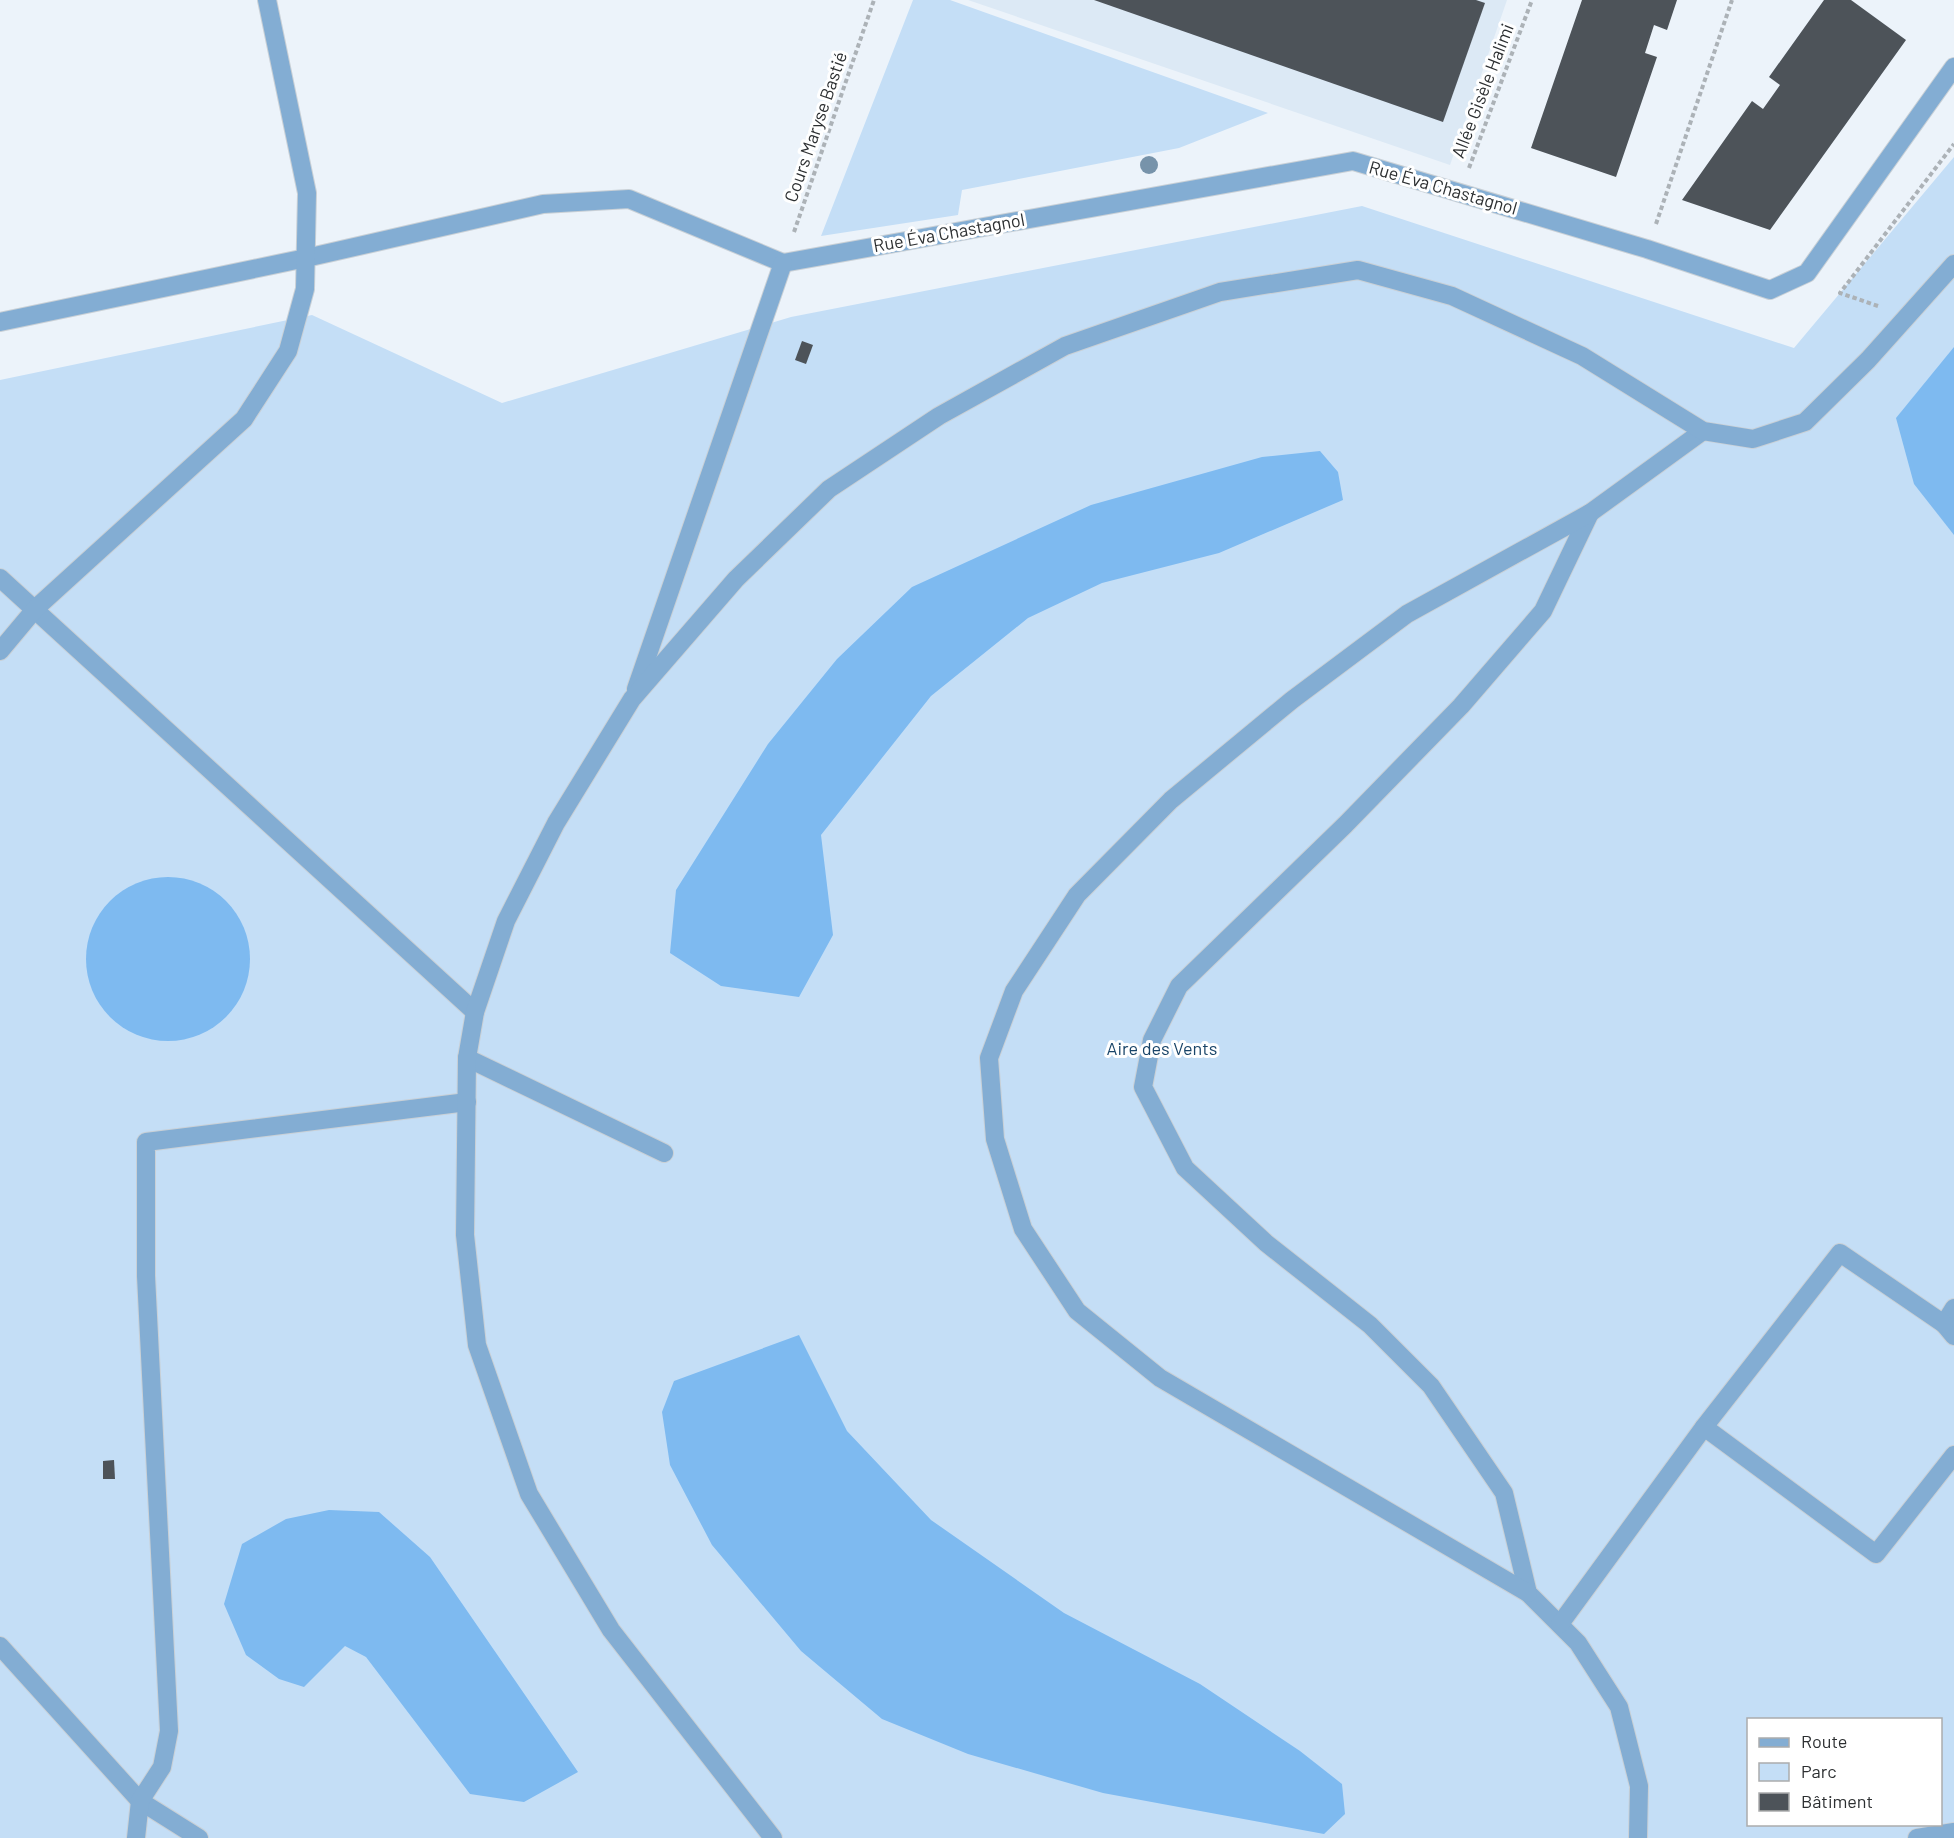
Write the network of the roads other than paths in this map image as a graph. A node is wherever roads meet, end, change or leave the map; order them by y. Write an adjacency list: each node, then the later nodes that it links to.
1 (267, 0): 3 (street)
2 (1954, 67): 4 (street, Rue Éva Chastagnol)
3 (306, 258): 4 (street); 6 (street); 10 (street)
4 (783, 263): 12 (street)
5 (1954, 264): 7 (street)
6 (0, 322)
7 (1703, 431): 8 (street); 12 (street)
8 (1590, 513): 21 (street); 21 (street)
9 (0, 578): 10 (street)
10 (36, 608): 11 (street); 13 (street)
11 (0, 651)
12 (632, 699): 13 (street)
13 (475, 1012): 14 (street)
14 (467, 1058): 15 (street); 16 (street)
15 (467, 1101): 24 (street); 28 (street)
16 (664, 1153)
17 (1954, 1308): 18 (street)
18 (1949, 1330): 19 (street)
19 (1704, 1427): 20 (street); 22 (street)
20 (1954, 1455)
21 (1528, 1593): 22 (street)
22 (1560, 1624): 29 (street)
23 (0, 1646): 24 (street)
24 (140, 1801): 26 (street); 27 (street)
25 (1954, 1832): 30 (street)
26 (136, 1838)
27 (199, 1838)
28 (773, 1838)
29 (1638, 1838)
30 (1917, 1838)

